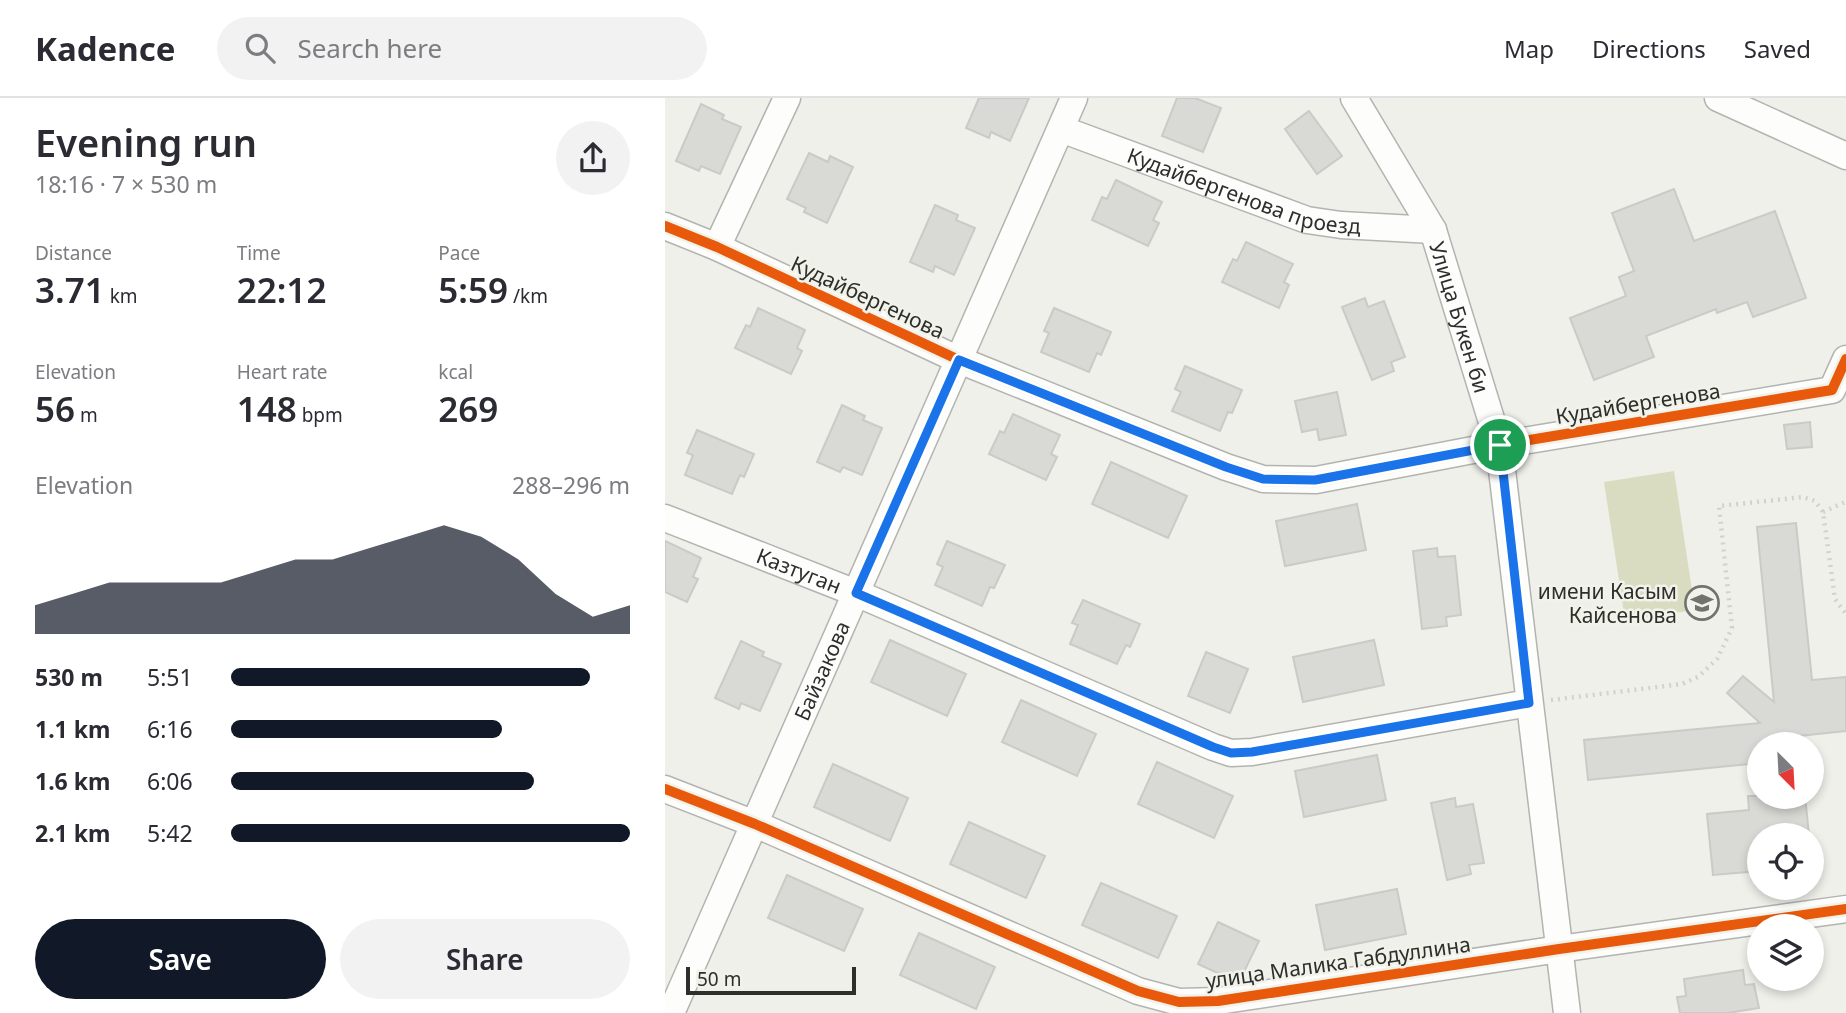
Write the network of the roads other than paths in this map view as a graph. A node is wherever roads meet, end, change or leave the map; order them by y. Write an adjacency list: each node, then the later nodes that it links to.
1 (787, 98): 9 (street)
2 (1074, 98): 5 (street, Байзакова)
3 (1354, 98): 8 (street, Улица Букен би)
4 (1718, 98): 6 (street)
5 (1061, 129): 8 (street, Кудайбергенова проезд); 11 (street, Байзакова)
6 (1846, 156)
7 (665, 226): 9 (street, Кудайбергенова)
8 (1433, 230): 12 (street, Улица Букен би)
9 (717, 247): 11 (street, Кудайбергенова)
10 (1846, 359): 12 (street, Кудайбергенова)
11 (959, 360): 12 (street, Кудайбергенова); 14 (street, Байзакова)
12 (1500, 445): 15 (street, Улица Букен би)
13 (665, 519): 14 (street, Казтуган)
14 (856, 593): 15 (street, Казтуган); 17 (street, Байзакова)
15 (1529, 703): 19 (street, Улица Букен би)
16 (665, 789): 17 (street, улица Малика Габдуллина)
17 (755, 824): 19 (street, улица Малика Габдуллина); 20 (street, Байзакова)
18 (1846, 909): 19 (street, улица Малика Габдуллина)
19 (1559, 948): 21 (street, Улица Букен би)
20 (671, 1013)
21 (1567, 1013)

